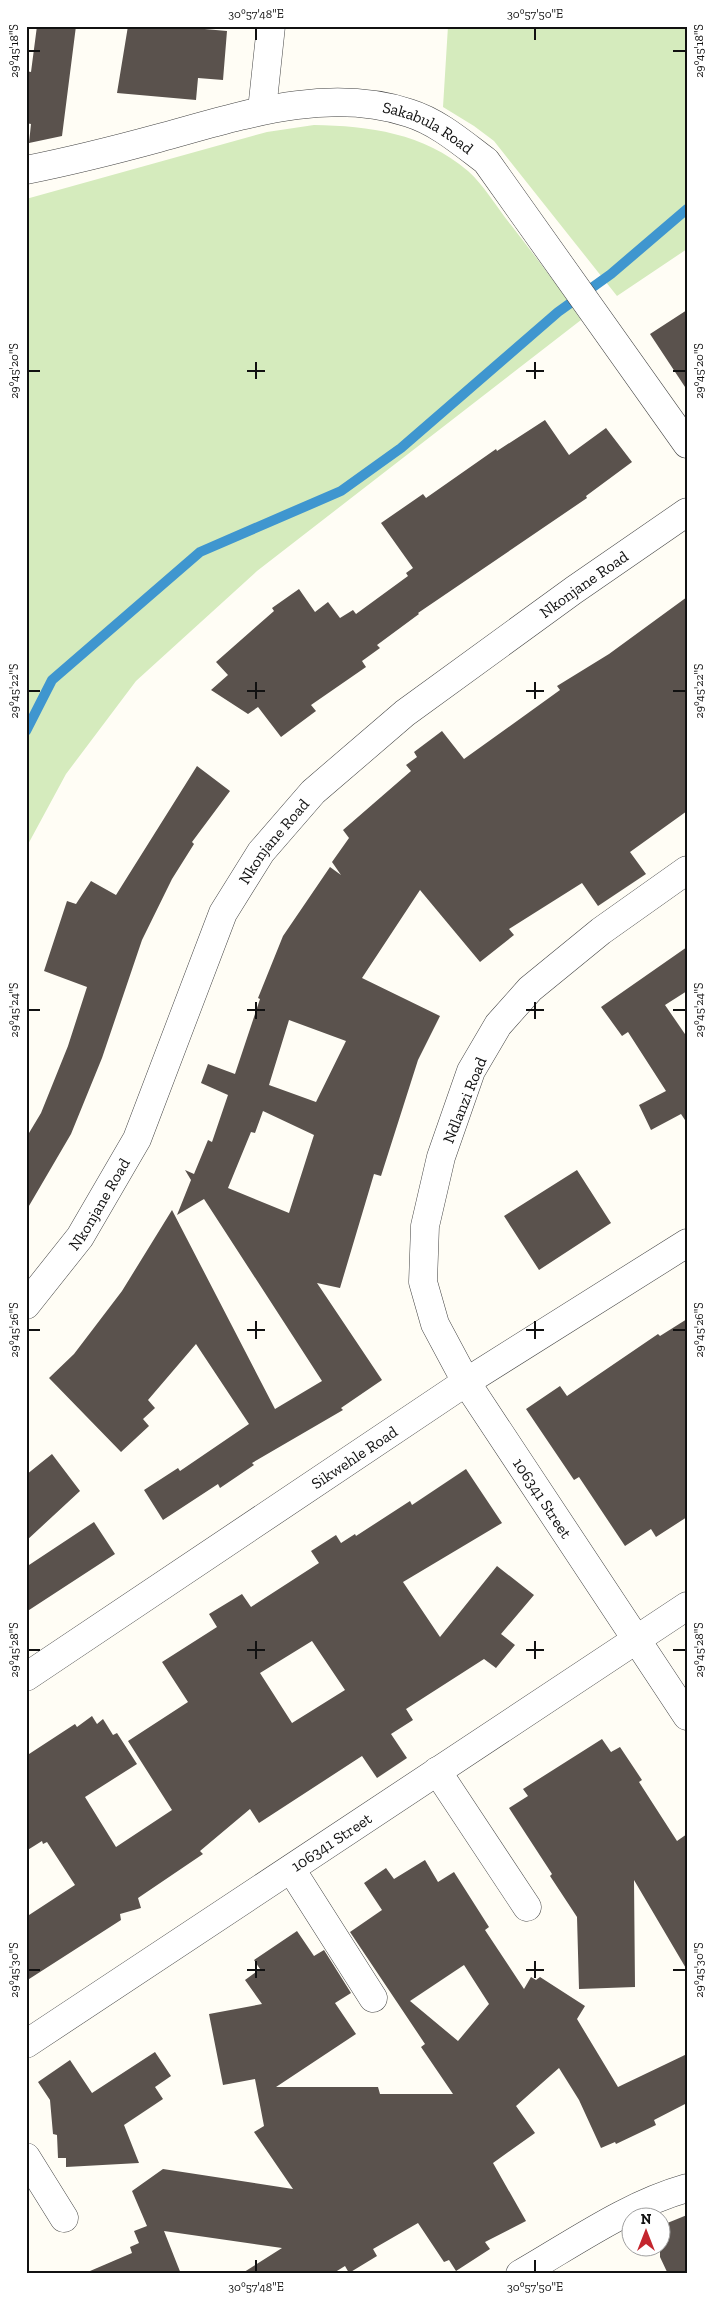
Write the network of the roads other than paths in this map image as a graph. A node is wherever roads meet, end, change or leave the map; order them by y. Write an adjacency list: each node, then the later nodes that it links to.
1 (270, 26): 2 (street)
2 (262, 110): 3 (street, Sakabula Road); 4 (street, Sakabula Road)
3 (26, 170)
4 (687, 444)
5 (687, 512): 8 (street, Nkonjane Road)
6 (687, 870): 9 (street, Ndlanzi Road)
7 (687, 1243): 9 (street, Sikwehle Road)
8 (26, 1305)
9 (466, 1382): 11 (street, 106341 Street); 12 (street, Sikwehle Road)
10 (687, 1606): 11 (street, 106341 Street)
11 (636, 1640): 13 (street, 106341 Street); 14 (street, 106341 Street)
12 (26, 1678)
13 (687, 1716)
14 (437, 1772): 15 (street, 106341 Street); 16 (street)
15 (292, 1869): 17 (street); 18 (street, 106341 Street)
16 (526, 1907)
17 (373, 1998)
18 (26, 2044)
19 (26, 2157): 21 (street)
20 (687, 2188): 22 (street)
21 (64, 2218)
22 (520, 2274)

